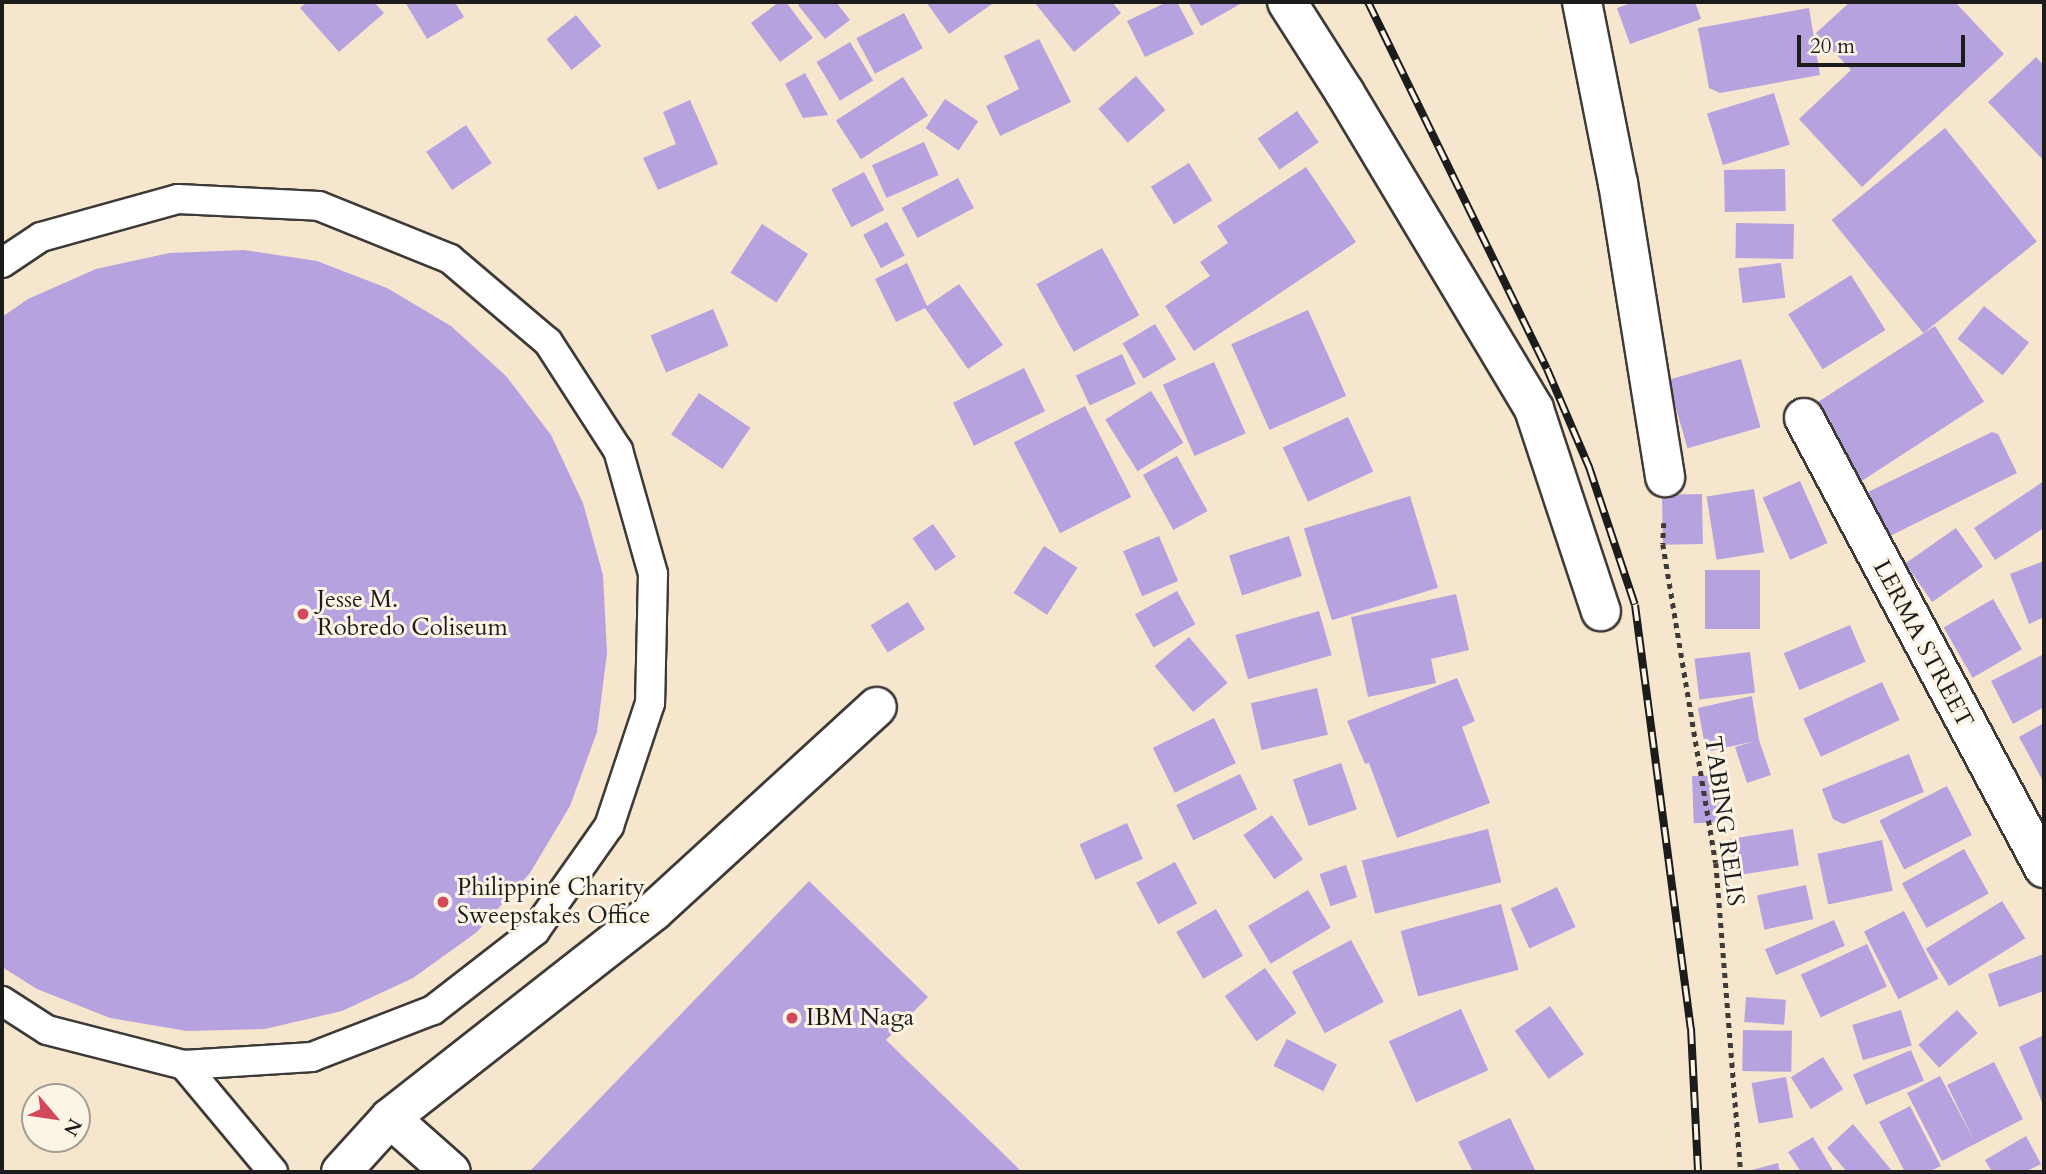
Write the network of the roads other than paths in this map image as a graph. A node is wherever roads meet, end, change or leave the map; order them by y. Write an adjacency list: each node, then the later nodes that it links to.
1 (1287, 2): 6 (street)
2 (1582, 2): 5 (street)
3 (2, 263): 10 (lane)
4 (1804, 418): 8 (street, LERMA STREET)
5 (1665, 477)
6 (1601, 611)
7 (877, 706): 11 (street)
8 (2044, 868)
9 (2, 1001): 10 (lane)
10 (184, 1065): 12 (lane)
11 (390, 1118): 13 (street); 14 (street)
12 (273, 1172)
13 (341, 1172)
14 (450, 1172)

